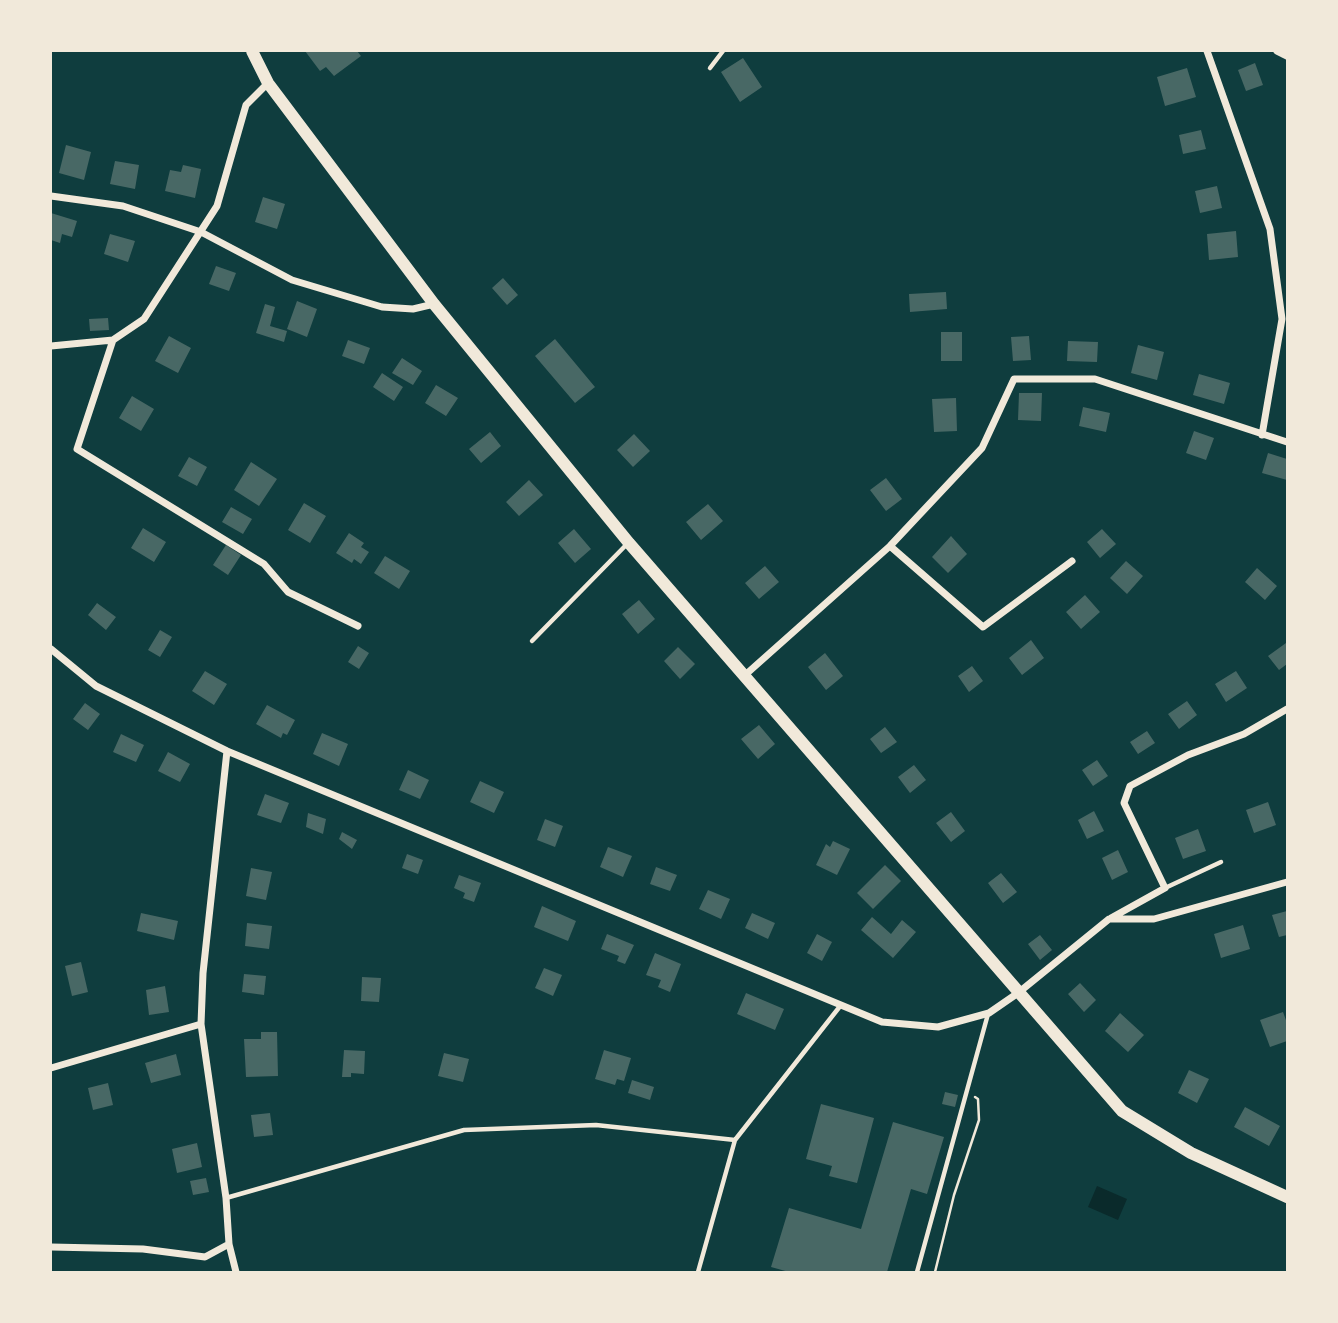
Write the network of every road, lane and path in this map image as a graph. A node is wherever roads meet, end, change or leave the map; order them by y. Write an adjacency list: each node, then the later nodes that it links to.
1 (723, 51): 6 (lane)
2 (1208, 51): 13 (street)
3 (1276, 51): 5 (street)
4 (255, 52): 7 (main road)
5 (1287, 57)
6 (710, 68)
7 (268, 83): 9 (street); 10 (main road)
8 (51, 196): 9 (street)
9 (201, 232): 10 (street); 11 (street)
10 (433, 304): 15 (main road)
11 (113, 340): 12 (street); 18 (street)
12 (51, 346)
13 (1262, 435): 14 (street); 16 (street)
14 (1287, 442)
15 (629, 543): 19 (lane); 21 (main road)
16 (890, 546): 17 (street); 21 (street)
17 (1072, 561)
18 (358, 626)
19 (532, 642)
20 (51, 649): 23 (street)
21 (744, 676): 28 (main road)
22 (1287, 709): 26 (street)
23 (227, 751): 29 (street); 31 (street)
24 (1221, 862): 26 (lane)
25 (1287, 882): 27 (street)
26 (1165, 888): 27 (street)
27 (1109, 919): 28 (street)
28 (1016, 989): 30 (street); 35 (main road)
29 (842, 1004): 30 (street); 34 (lane)
30 (989, 1013): 33 (lane)
31 (201, 1024): 32 (street); 36 (street)
32 (51, 1068)
33 (968, 1090): 41 (lane); 42 (path)
34 (735, 1140): 36 (lane); 40 (lane)
35 (1287, 1197)
36 (226, 1198): 37 (street)
37 (229, 1244): 38 (street); 39 (street)
38 (51, 1247)
39 (236, 1272)
40 (698, 1272)
41 (917, 1272)
42 (935, 1272)

